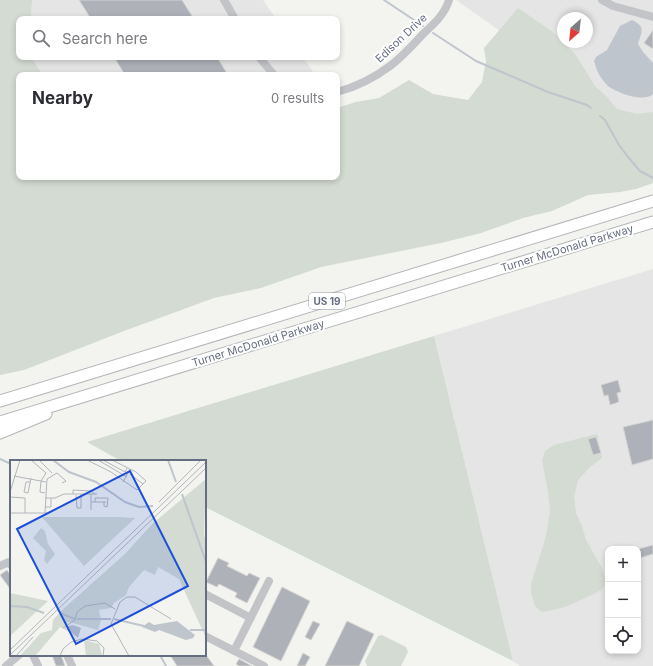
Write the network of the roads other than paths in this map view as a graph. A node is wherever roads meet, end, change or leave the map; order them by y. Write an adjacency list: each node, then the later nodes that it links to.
1 (224, 0): 4 (street)
2 (449, 0): 8 (street, Edison Drive)
3 (602, 0): 5 (street)
4 (233, 16)
5 (653, 17)
6 (262, 60): 7 (street)
7 (272, 72)
8 (340, 91)
9 (653, 198): 11 (highway)
10 (653, 201): 11 (highway, Turner McDonald Parkway / US 19)
11 (630, 208): 14 (highway, Turner McDonald Parkway / US 19)
12 (653, 222): 13 (highway, Turner McDonald Parkway / US 19)
13 (83, 397): 15 (highway, Turner McDonald Parkway / US 19); 16 (highway)
14 (0, 401)
15 (0, 422)
16 (0, 433)
17 (10, 564): 18 (street)
18 (0, 566)
19 (269, 581): 21 (street)
20 (206, 595): 21 (street)
21 (251, 618): 23 (street)
22 (206, 637): 23 (street)
23 (234, 651): 30 (street)
24 (18, 656): 27 (street)
25 (33, 656): 28 (street)
26 (67, 656): 29 (street)
27 (6, 666)
28 (38, 666)
29 (72, 666)
30 (264, 666)

